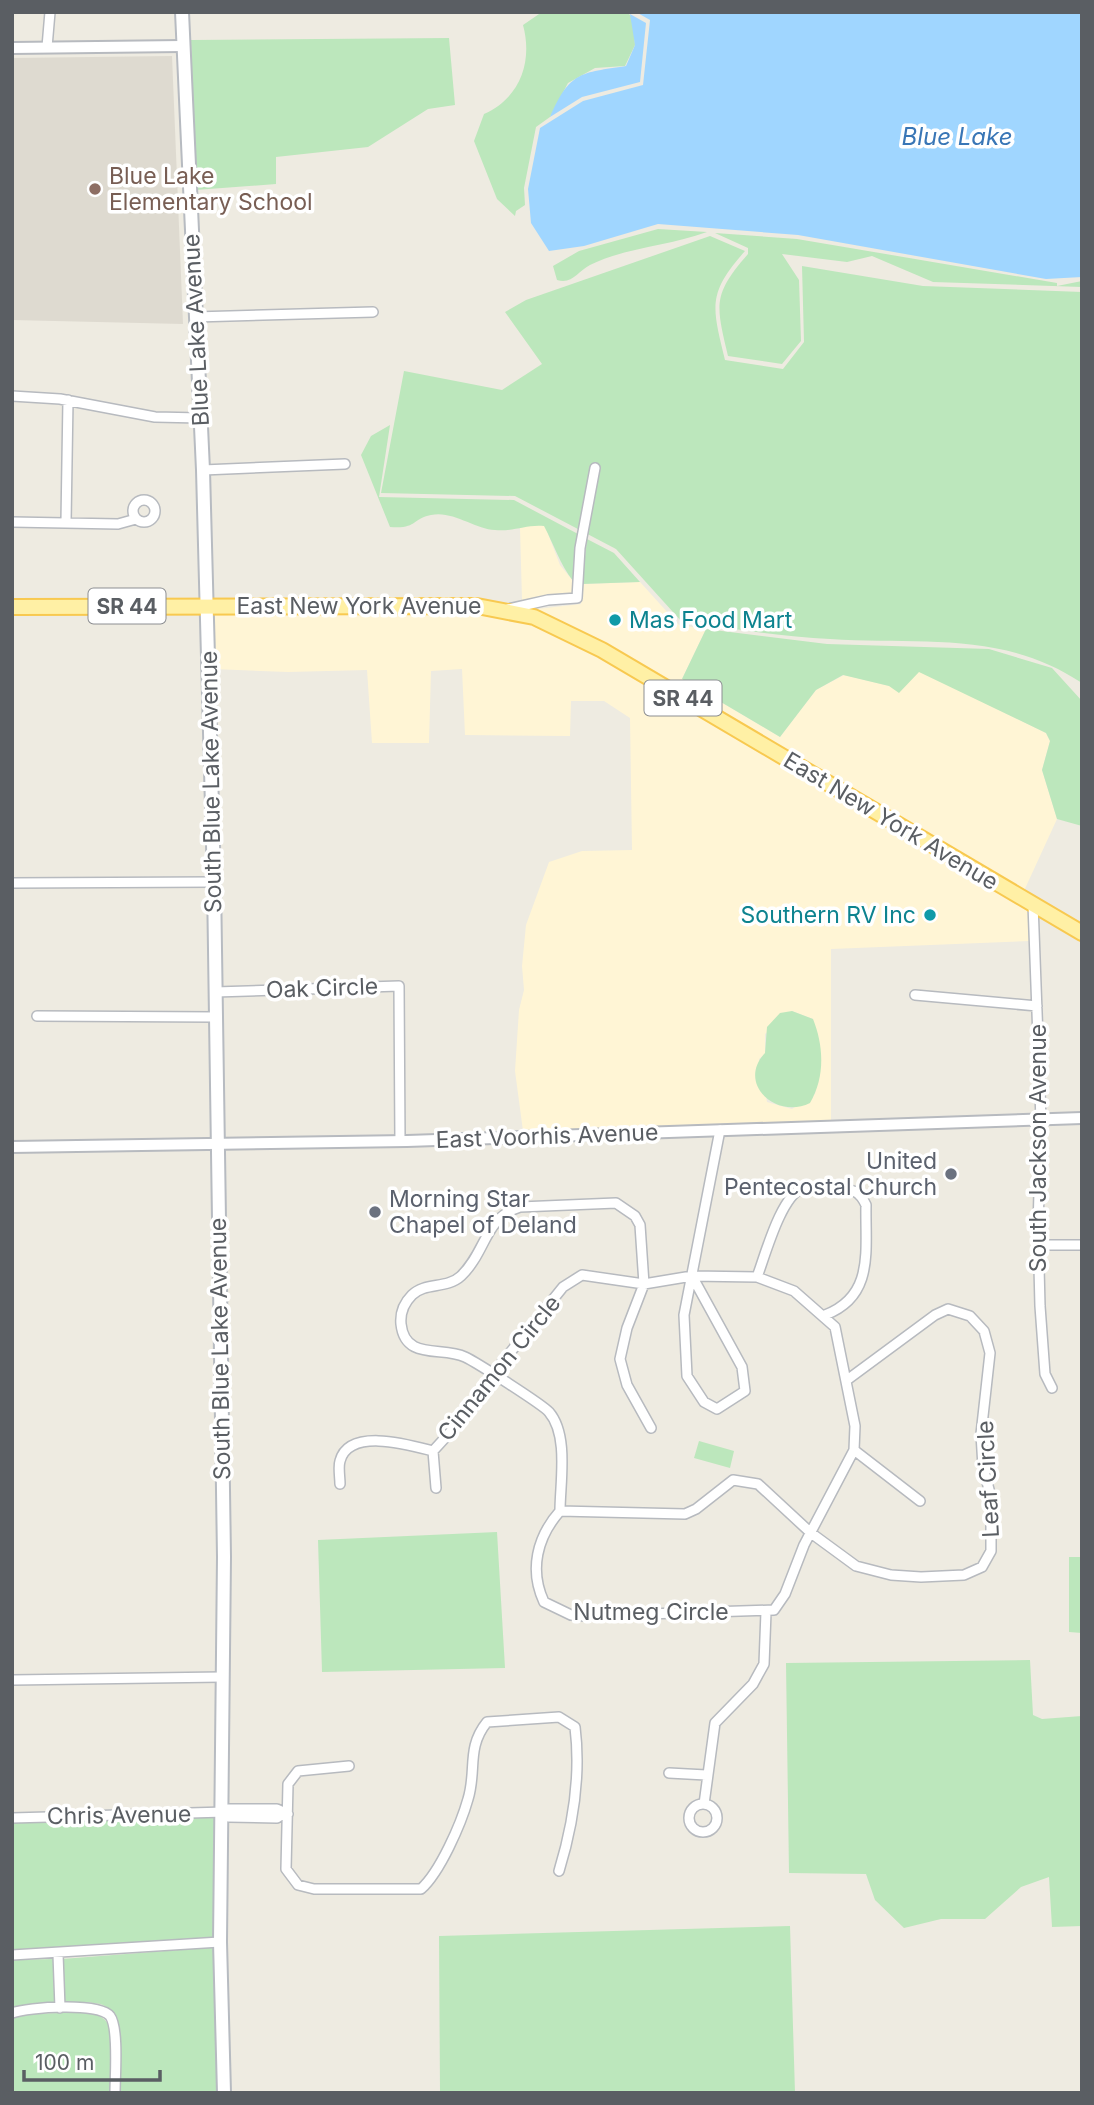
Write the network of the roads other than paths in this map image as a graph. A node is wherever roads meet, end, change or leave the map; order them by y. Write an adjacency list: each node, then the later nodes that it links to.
1 (50, 12): 3 (street)
2 (182, 12): 4 (main road, Blue Lake Avenue)
3 (47, 47): 4 (street); 5 (street)
4 (182, 47): 7 (main road, Blue Lake Avenue)
5 (12, 48)
6 (373, 312): 7 (street)
7 (195, 317): 10 (main road, Blue Lake Avenue)
8 (12, 396): 9 (street)
9 (68, 400): 10 (street); 16 (street)
10 (200, 418): 13 (main road, Blue Lake Avenue)
11 (345, 464): 13 (street)
12 (595, 468): 19 (street)
13 (203, 470): 17 (main road, Blue Lake Avenue)
14 (136, 519): 16 (street)
15 (12, 522): 16 (street)
16 (66, 522)
17 (206, 606): 18 (main road, East New York Avenue / SR 44); 19 (main road, East New York Avenue / SR 44); 20 (main road, South Blue Lake Avenue)
18 (12, 607)
19 (507, 609): 22 (main road, East New York Avenue / SR 44)
20 (214, 882): 21 (street); 24 (main road, South Blue Lake Avenue)
21 (12, 883)
22 (1033, 904): 23 (main road, East New York Avenue / SR 44); 26 (street, South Jackson Avenue)
23 (1082, 933)
24 (215, 992): 28 (main road, South Blue Lake Avenue); 32 (street, Oak Circle)
25 (915, 995): 26 (street)
26 (1037, 1006): 30 (street, South Jackson Avenue)
27 (37, 1016): 28 (street)
28 (215, 1017): 33 (main road, South Blue Lake Avenue)
29 (1082, 1118): 30 (street, East Voorhis Avenue)
30 (1041, 1119): 31 (street, East Voorhis Avenue); 35 (street, South Jackson Avenue)
31 (720, 1130): 32 (street, East Voorhis Avenue); 37 (street)
32 (400, 1141): 33 (street, East Voorhis Avenue)
33 (216, 1144): 34 (street, East Voorhis Avenue); 53 (main road, South Blue Lake Avenue)
34 (12, 1147)
35 (1038, 1245): 36 (street); 43 (street, South Jackson Avenue)
36 (1082, 1245)
37 (692, 1276): 37 (street); 38 (street, Cinnamon Circle); 39 (street, Cinnamon Circle)
38 (757, 1277): 40 (street, Cinnamon Circle); 40 (street)
39 (645, 1284): 41 (street, Cinnamon Circle); 41 (street); 44 (street)
40 (825, 1315): 42 (street, Cinnamon Circle)
41 (492, 1376): 46 (street, Cinnamon Circle); 50 (street)
42 (847, 1380): 45 (street, Cinnamon Circle); 51 (street, Leaf Circle)
43 (1052, 1388)
44 (651, 1428)
45 (854, 1450): 49 (street); 51 (street)
46 (433, 1451): 47 (street); 48 (street, Cinnamon Circle)
47 (340, 1484)
48 (436, 1488)
49 (920, 1501)
50 (559, 1511): 51 (street); 52 (street, Nutmeg Circle)
51 (811, 1533): 52 (street)
52 (766, 1612): 57 (street)
53 (222, 1677): 54 (street); 59 (main road, South Blue Lake Avenue)
54 (12, 1680)
55 (349, 1766): 60 (street)
56 (669, 1773): 57 (street)
57 (706, 1775): 58 (street)
58 (704, 1804)
59 (223, 1813): 60 (street, Chris Avenue); 61 (street, Chris Avenue); 63 (main road, South Blue Lake Avenue)
60 (286, 1814): 62 (street)
61 (12, 1818)
62 (559, 1871)
63 (220, 1942): 64 (street); 69 (main road, South Blue Lake Avenue)
64 (58, 1954): 65 (street); 66 (street)
65 (12, 1955)
66 (60, 2008): 67 (street); 68 (street)
67 (12, 2012)
68 (115, 2093)
69 (224, 2093)

